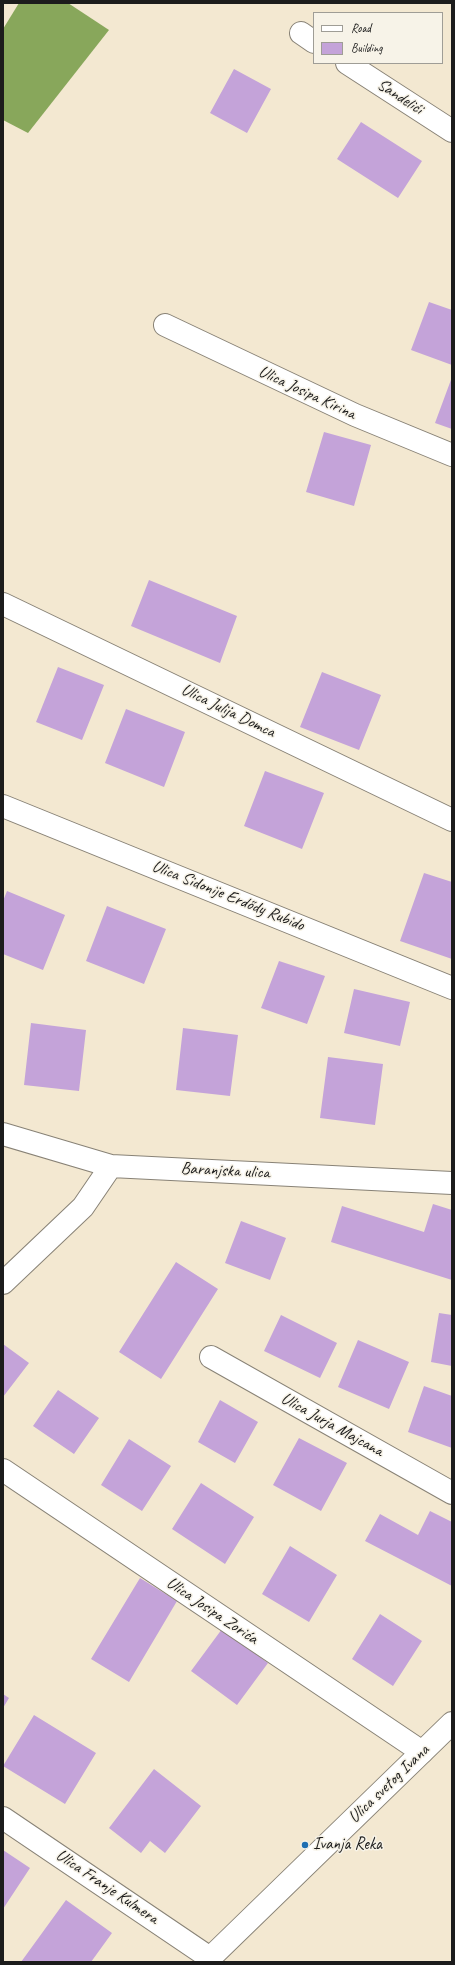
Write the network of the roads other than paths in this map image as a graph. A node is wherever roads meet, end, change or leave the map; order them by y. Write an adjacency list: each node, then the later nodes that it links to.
1 (349, 64): 2 (street, Sandelići)
2 (452, 131)
3 (165, 325): 4 (street, Ulica Josipa Kirina)
4 (452, 455)
5 (3, 604): 7 (street, Ulica Julija Domca)
6 (3, 806): 8 (street, Ulica Sidonije Erdődy Rubido)
7 (452, 820)
8 (452, 988)
9 (3, 1134): 10 (street, Baranjska ulica)
10 (111, 1166): 11 (street, Baranjska ulica); 12 (street)
11 (452, 1183)
12 (3, 1283)
13 (211, 1357): 15 (street, Ulica Jurja Majcana)
14 (3, 1470): 17 (street, Ulica Josipa Zorića)
15 (452, 1493)
16 (452, 1723): 17 (street, Ulica svetog Ivana)
17 (422, 1752): 19 (street, Ulica svetog Ivana)
18 (3, 1818): 19 (street, Ulica Franje Kulmera)
19 (208, 1960)

